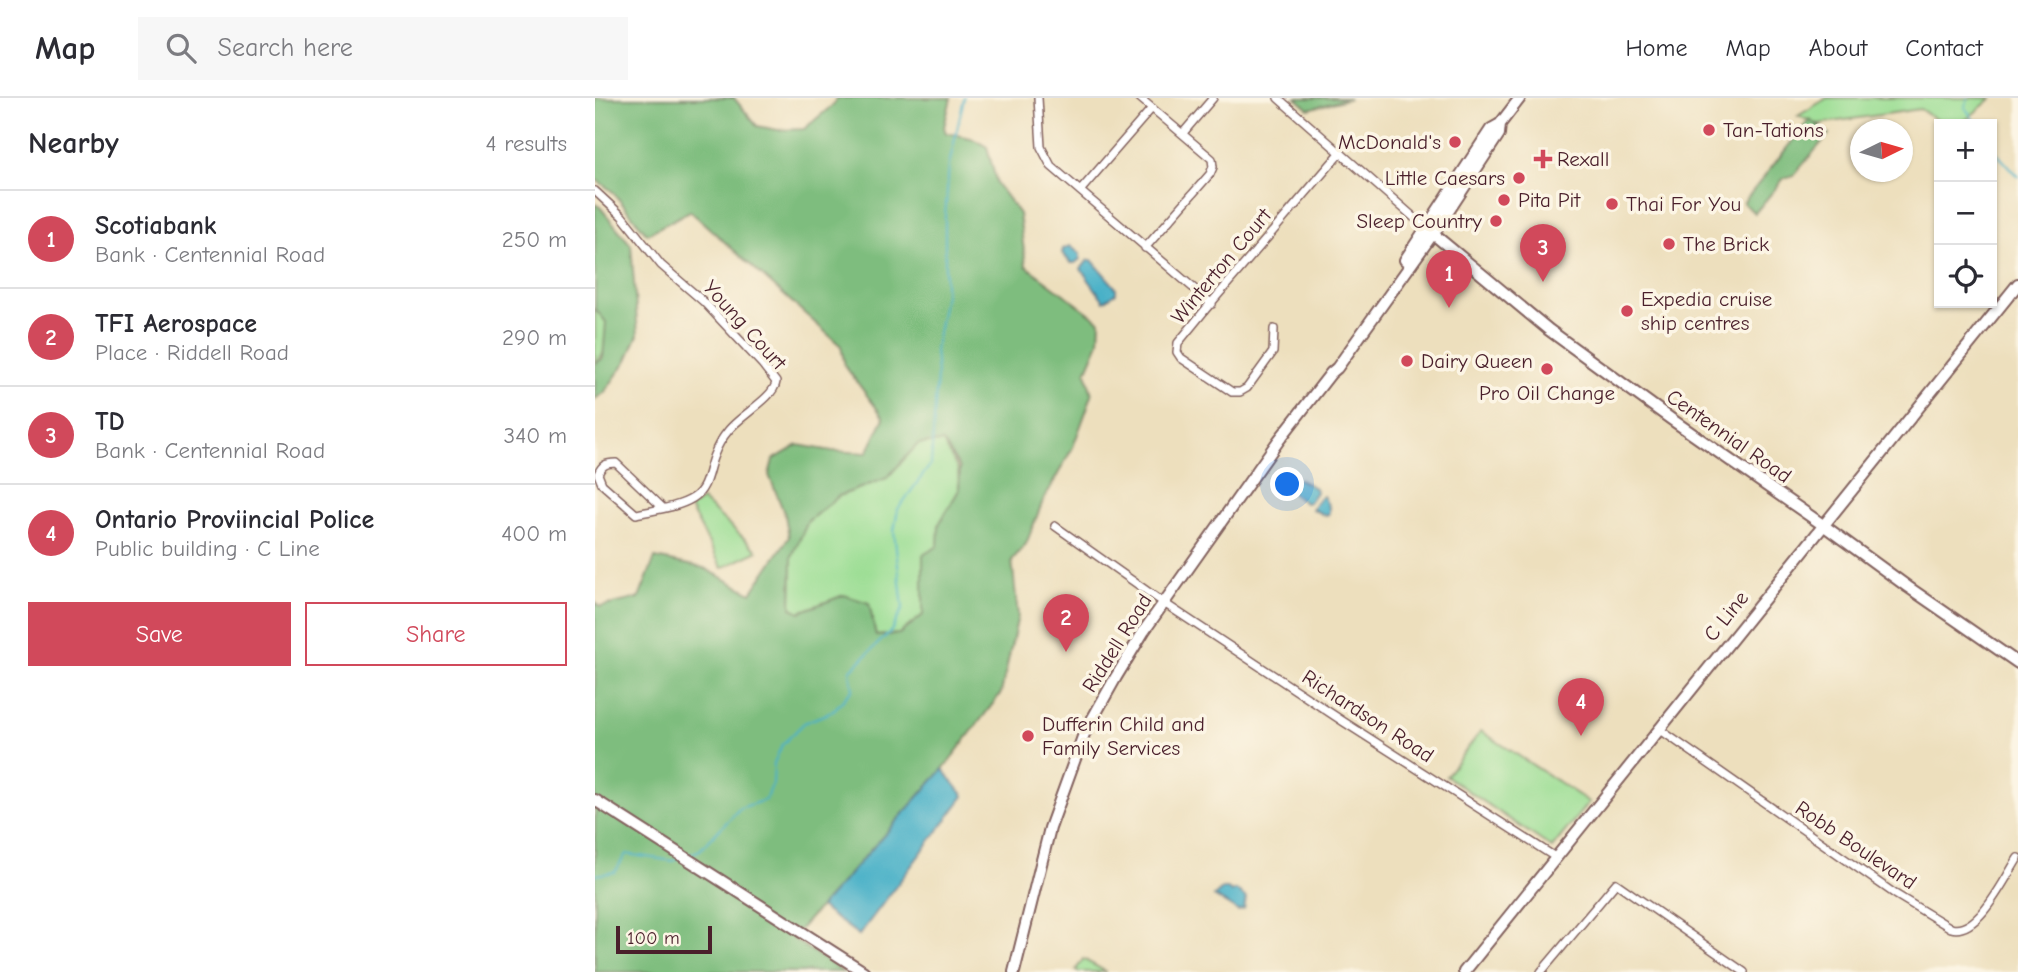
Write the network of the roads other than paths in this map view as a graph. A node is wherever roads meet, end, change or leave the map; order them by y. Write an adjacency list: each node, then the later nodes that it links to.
1 (1038, 98): 10 (street)
2 (1140, 98): 6 (street)
3 (1213, 98): 7 (street)
4 (1278, 98): 8 (street)
5 (1520, 98): 11 (street, Riddell Road)
6 (1152, 108): 7 (street); 10 (street)
7 (1183, 133): 12 (street)
8 (1341, 152): 11 (street); 14 (street, Winterton Court)
9 (595, 191): 16 (street, Young Court)
10 (1080, 191): 12 (street)
11 (1429, 231): 17 (street, Centennial Road); 19 (street, Riddell Road)
12 (1145, 248): 14 (street)
13 (2018, 284): 17 (street, C Line)
14 (1212, 304): 15 (street, Winterton Court)
15 (1274, 329)
16 (663, 508): 16 (street, Young Court)
17 (1823, 525): 20 (street, Centennial Road); 21 (street, C Line)
18 (1055, 526): 19 (street, Richardson Road)
19 (1164, 604): 23 (street, Richardson Road); 26 (street, Riddell Road)
20 (2018, 663)
21 (1659, 729): 23 (street, C Line); 24 (street, Robb Boulevard)
22 (595, 800): 25 (street)
23 (1555, 857): 27 (street, C Line)
24 (2018, 858)
25 (864, 972)
26 (1014, 972)
27 (1464, 972)
28 (1541, 972): 29 (street)
29 (1744, 972)

